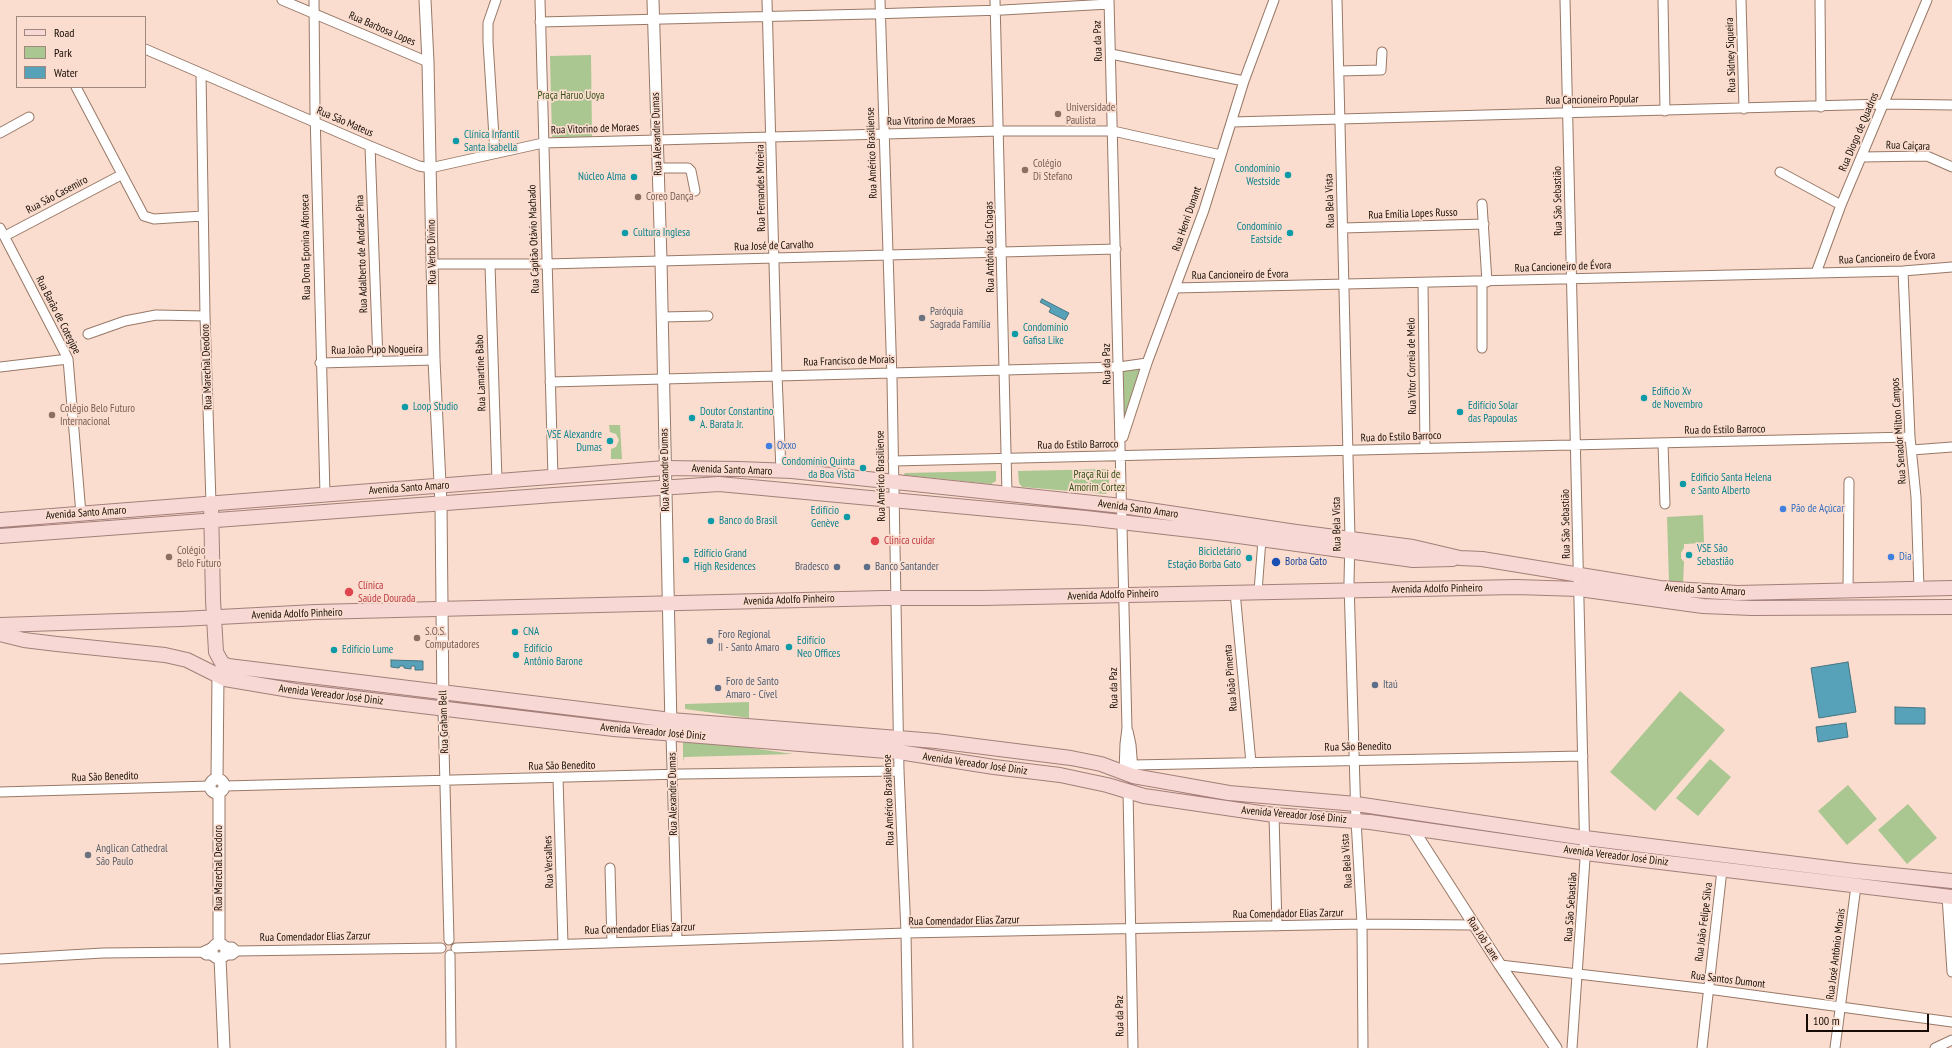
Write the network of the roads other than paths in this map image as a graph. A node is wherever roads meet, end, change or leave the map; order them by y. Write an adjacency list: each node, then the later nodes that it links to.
1 (282, 0): 19 (street, Rua Barbosa Lopes)
2 (314, 0): 19 (street, Rua Dona Eponina Afonseca)
3 (425, 0): 27 (street, Rua Verbo Divino)
4 (496, 0): 50 (street)
5 (540, 0): 23 (street, Rua Capitão Otávio Machado)
6 (653, 0): 22 (street, Rua Alexandre Dumas)
7 (767, 0): 21 (street, Rua Fernandes Moreira)
8 (880, 0): 20 (street, Rua Américo Brasiliense)
9 (995, 0): 18 (street, Rua Antônio das Chagas)
10 (1274, 0): 30 (street, Rua Henri Dunant)
11 (1337, 0): 28 (street, Rua Bela Vista)
12 (1565, 0): 37 (street, Rua São Sebastião)
13 (1663, 0): 36 (street)
14 (1741, 0): 35 (street, Rua Sidney Siqueira)
15 (1820, 0): 34 (street)
16 (1927, 0): 32 (street, Rua Diogo de Quadros)
17 (1109, 2): 18 (street); 26 (street, Rua da Paz)
18 (995, 10): 20 (street); 42 (street, Rua Antônio das Chagas)
19 (315, 14): 27 (street, Rua Barbosa Lopes); 41 (street, Rua Dona Eponina Afonseca)
20 (880, 14): 21 (street); 45 (street, Rua Américo Brasiliense)
21 (768, 16): 22 (street); 46 (street, Rua Fernandes Moreira)
22 (653, 19): 23 (street); 47 (street, Rua Alexandre Dumas)
23 (540, 22): 48 (street, Rua Capitão Otávio Machado)
24 (146, 49): 29 (street, Rua São Mateus)
25 (1382, 52): 28 (street)
26 (1111, 54): 30 (street); 43 (street, Rua da Paz)
27 (428, 62): 54 (street, Rua Verbo Divino)
28 (1339, 71): 39 (street, Rua Bela Vista)
29 (201, 74): 41 (street, Rua São Mateus); 61 (street, Rua Marechal Deodoro)
30 (1244, 81): 40 (street, Rua Henri Dunant)
31 (77, 88): 57 (street)
32 (1884, 104): 33 (street, Rua Cancioneiro Popular); 34 (street, Rua Cancioneiro Popular); 52 (street, Rua Diogo de Quadros)
33 (1952, 105)
34 (1821, 107): 35 (street, Rua Cancioneiro Popular)
35 (1744, 109): 36 (street, Rua Cancioneiro Popular)
36 (1665, 111): 37 (street, Rua Cancioneiro Popular)
37 (1568, 113): 39 (street, Rua Cancioneiro Popular); 76 (street, Rua São Sebastião)
38 (29, 118): 44 (street)
39 (1340, 119): 40 (street, Rua Cancioneiro Popular); 63 (street, Rua Bela Vista)
40 (1232, 122): 51 (street, Rua Henri Dunant)
41 (315, 123): 49 (street, Rua São Mateus); 89 (street, Rua Dona Eponina Afonseca)
42 (999, 131): 43 (street, Rua Vitorino de Moraes); 45 (street, Rua Vitorino de Moraes); 66 (street, Rua Antônio das Chagas)
43 (1113, 131): 51 (street, Rua Vitorino de Moraes); 65 (street, Rua da Paz)
44 (0, 133)
45 (883, 134): 46 (street, Rua Vitorino de Moraes); 67 (street, Rua Américo Brasiliense)
46 (772, 137): 47 (street, Rua Vitorino de Moraes); 68 (street, Rua Fernandes Moreira)
47 (657, 140): 48 (street, Rua Vitorino de Moraes); 55 (street, Rua Alexandre Dumas)
48 (543, 143): 50 (street, Rua São Mateus); 71 (street, Rua Capitão Otávio Machado)
49 (370, 146): 54 (street, Rua São Mateus); 88 (street, Rua Adalberto de Andrade Pina)
50 (495, 153): 54 (street, Rua São Mateus)
51 (1220, 155): 80 (street, Rua Henri Dunant)
52 (1862, 157): 53 (street, Rua Caiçara); 60 (street, Rua Diogo de Quadros)
53 (1952, 167)
54 (430, 168): 70 (street, Rua Verbo Divino)
55 (658, 168): 58 (street); 69 (street, Rua Alexandre Dumas)
56 (1780, 172): 60 (street)
57 (121, 175): 61 (street); 64 (street, Rua São Casemiro)
58 (695, 192)
59 (1482, 204): 62 (street)
60 (1841, 205): 75 (street, Rua Diogo de Quadros)
61 (203, 216): 81 (street, Rua Marechal Deodoro)
62 (1484, 224): 63 (street, Rua Emília Lopes Russo); 77 (street)
63 (1343, 228): 79 (street, Rua Bela Vista)
64 (2, 232): 86 (street, Rua Barão de Cotegipe)
65 (1116, 249): 66 (street, Rua José de Carvalho); 92 (street, Rua da Paz)
66 (1002, 252): 67 (street, Rua José de Carvalho); 93 (street, Rua Antônio das Chagas)
67 (887, 254): 68 (street, Rua José de Carvalho); 94 (street, Rua Américo Brasiliense)
68 (774, 258): 69 (street, Rua José de Carvalho); 95 (street, Rua Fernandes Moreira)
69 (661, 260): 71 (street, Rua José de Carvalho); 83 (street, Rua Alexandre Dumas)
70 (432, 264): 72 (street, Rua José de Carvalho); 87 (street, Rua Verbo Divino)
71 (547, 264): 72 (street, Rua José de Carvalho); 97 (street, Rua Capitão Otávio Machado)
72 (490, 265): 112 (street, Rua Lamartine Babo)
73 (1952, 267): 74 (street, Rua Cancioneiro de Évora)
74 (1903, 271): 75 (street, Rua Cancioneiro de Évora); 98 (street, Rua Senador Milton Campos)
75 (1816, 273): 76 (street, Rua Cancioneiro de Évora)
76 (1571, 279): 77 (street, Rua Cancioneiro de Évora); 101 (street, Rua São Sebastião)
77 (1485, 282): 78 (street, Rua Cancioneiro de Évora); 85 (street)
78 (1423, 283): 79 (street, Rua Cancioneiro de Évora); 103 (street, Rua Vitor Correia de Melo)
79 (1344, 285): 80 (street, Rua Cancioneiro de Évora); 104 (street, Rua Bela Vista)
80 (1176, 288): 90 (street, Rua Henri Dunant)
81 (205, 316): 84 (street); 120 (street, Rua Marechal Deodoro)
82 (708, 316): 83 (street)
83 (662, 317): 96 (street, Rua Alexandre Dumas)
84 (88, 334)
85 (1482, 348)
86 (68, 359): 91 (street); 125 (street, Rua Barão de Cotegipe)
87 (434, 360): 88 (street, Rua João Pupo Nogueira); 115 (street, Rua Verbo Divino)
88 (378, 361): 89 (street, Rua João Pupo Nogueira)
89 (320, 363): 118 (street, Rua Dona Eponina Afonseca)
90 (1147, 363): 92 (street, Rua Francisco de Morais); 100 (street, Rua Henri Dunant)
91 (0, 367)
92 (1118, 367): 93 (street, Rua Francisco de Morais); 100 (street, Rua da Paz)
93 (1005, 369): 94 (street, Rua Francisco de Morais); 107 (street, Rua Antônio das Chagas)
94 (891, 372): 95 (street, Rua Francisco de Morais); 108 (street, Rua Américo Brasiliense)
95 (777, 375): 96 (street, Rua Francisco de Morais); 110 (street, Rua Fernandes Moreira)
96 (663, 378): 97 (street, Rua Francisco de Morais); 109 (street, Rua Alexandre Dumas)
97 (550, 382): 111 (street, Rua Capitão Otávio Machado)
98 (1910, 437): 99 (street, Rua do Estilo Barroco); 105 (street, Rua Senador Milton Campos)
99 (1663, 444): 101 (street, Rua do Estilo Barroco); 122 (street)
100 (1120, 445): 106 (street, Rua da Paz)
101 (1576, 446): 103 (street, Rua do Estilo Barroco); 132 (street, Rua São Sebastião)
102 (1952, 447): 105 (street)
103 (1425, 448): 104 (street, Rua do Estilo Barroco)
104 (1348, 450): 106 (street, Rua do Estilo Barroco); 131 (street, Rua Bela Vista)
105 (1912, 450): 135 (street, Rua Senador Milton Campos)
106 (1120, 456): 107 (street, Rua do Estilo Barroco); 123 (street, Rua da Paz)
107 (1007, 458): 108 (street, Rua do Estilo Barroco); 117 (street, Rua Antônio das Chagas)
108 (893, 461): 113 (street, Rua Américo Brasiliense)
109 (665, 468): 110 (main road, Avenida Santo Amaro); 111 (main road, Avenida Santo Amaro); 116 (street, Rua Alexandre Dumas)
110 (781, 471): 113 (main road, Avenida Santo Amaro)
111 (553, 477): 112 (main road, Avenida Santo Amaro)
112 (497, 480): 115 (main road, Avenida Santo Amaro)
113 (894, 481): 117 (main road, Avenida Santo Amaro); 119 (street, Rua Américo Brasiliense)
114 (1849, 482): 138 (street)
115 (440, 486): 118 (main road, Avenida Santo Amaro); 121 (street, Rua Verbo Divino)
116 (666, 487): 119 (main road, Avenida Santo Amaro); 121 (main road, Avenida Santo Amaro); 142 (street, Rua Alexandre Dumas)
117 (1007, 493): 123 (main road, Avenida Santo Amaro); 124 (main road)
118 (325, 494): 120 (main road, Avenida Santo Amaro)
119 (894, 499): 124 (main road, Avenida Santo Amaro); 141 (street, Rua Américo Brasiliense)
120 (211, 503): 125 (main road, Avenida Santo Amaro); 127 (main road, Rua Marechal Deodoro)
121 (441, 504): 127 (main road, Avenida Santo Amaro); 144 (street, Rua Graham Bell)
122 (1665, 504)
123 (1122, 506): 128 (street, Rua da Paz); 131 (main road, Avenida Santo Amaro)
124 (1007, 510): 128 (main road, Avenida Santo Amaro)
125 (81, 514): 126 (main road, Avenida Santo Amaro)
126 (0, 520)
127 (211, 521): 129 (main road, Avenida Santo Amaro); 145 (main road, Rua Marechal Deodoro)
128 (1122, 522): 130 (main road, Avenida Santo Amaro); 140 (street, Rua da Paz)
129 (0, 536)
130 (1262, 540): 131 (main road, Avenida Santo Amaro); 136 (street)
131 (1350, 545): 132 (main road, Avenida Santo Amaro); 137 (street, Rua Bela Vista)
132 (1578, 574): 134 (street, Rua São Sebastião); 138 (main road, Avenida Santo Amaro)
133 (1952, 588): 135 (main road, Avenida Santo Amaro)
134 (1579, 589): 137 (main road, Avenida Adolfo Pinheiro); 143 (main road, Avenida Santo Amaro); 155 (street, Rua São Sebastião)
135 (1919, 589): 138 (main road, Avenida Santo Amaro)
136 (1258, 591): 137 (main road, Avenida Adolfo Pinheiro); 139 (main road, Avenida Adolfo Pinheiro)
137 (1349, 591): 156 (street, Rua Bela Vista)
138 (1848, 591)
139 (1235, 592): 140 (main road, Avenida Adolfo Pinheiro); 157 (street, Rua João Pimenta)
140 (1123, 595): 141 (main road, Avenida Adolfo Pinheiro); 159 (street, Rua da Paz)
141 (895, 598): 142 (main road, Avenida Adolfo Pinheiro); 153 (street, Rua Américo Brasiliense)
142 (668, 604): 144 (main road, Avenida Adolfo Pinheiro); 152 (street, Rua Alexandre Dumas)
143 (1952, 607)
144 (441, 610): 145 (main road, Avenida Adolfo Pinheiro); 150 (street, Rua Graham Bell)
145 (214, 618): 146 (main road, Avenida Adolfo Pinheiro); 148 (main road, Rua Marechal Deodoro)
146 (0, 625)
147 (0, 634): 149 (main road, Avenida Vereador José Diniz)
148 (219, 660): 150 (main road, Avenida Vereador José Diniz)
149 (218, 676): 151 (main road, Avenida Vereador José Diniz); 163 (street, Rua Marechal Deodoro)
150 (443, 692): 151 (street, Rua Graham Bell); 152 (main road, Avenida Vereador José Diniz)
151 (443, 709): 152 (main road, Avenida Vereador José Diniz); 162 (street, Rua Graham Bell)
152 (671, 727): 153 (main road, Avenida Vereador José Diniz); 154 (main road, Avenida Vereador José Diniz); 160 (street, Rua Alexandre Dumas)
153 (900, 737): 154 (street, Rua Américo Brasiliense); 159 (main road, Avenida Vereador José Diniz)
154 (899, 752): 158 (street, Rua Américo Brasiliense); 164 (main road, Avenida Vereador José Diniz)
155 (1583, 756): 156 (street, Rua São Benedito); 170 (street, Rua São Sebastião)
156 (1355, 759): 157 (street, Rua São Benedito); 166 (street, Rua Bela Vista)
157 (1251, 763): 159 (street, Rua São Benedito)
158 (900, 771): 160 (street, Rua São Benedito); 181 (street, Rua Américo Brasiliense)
159 (1130, 771): 166 (main road, Avenida Vereador José Diniz)
160 (672, 775): 161 (street, Rua São Benedito); 183 (street, Rua Alexandre Dumas)
161 (558, 778): 162 (street, Rua São Benedito); 185 (street, Rua Versalhes)
162 (446, 780): 163 (street, Rua São Benedito); 182 (street, Rua Graham Bell)
163 (218, 786): 165 (street, Rua São Benedito); 187 (street, Rua Marechal Deodoro)
164 (1128, 791): 167 (main road, Avenida Vereador José Diniz); 180 (street, Rua da Paz)
165 (0, 792)
166 (1356, 804): 168 (street, Rua Bela Vista); 170 (main road, Avenida Vereador José Diniz)
167 (1274, 815): 168 (main road, Avenida Vereador José Diniz); 179 (street)
168 (1356, 820): 169 (main road, Avenida Vereador José Diniz); 177 (street, Rua Bela Vista)
169 (1412, 828): 171 (main road, Avenida Vereador José Diniz); 178 (street, Rua Job Lane)
170 (1584, 838): 171 (street, Rua São Sebastião); 174 (main road, Avenida Vereador José Diniz)
171 (1585, 853): 173 (main road, Avenida Vereador José Diniz); 192 (street, Rua São Sebastião)
172 (610, 868): 184 (street)
173 (1722, 870): 175 (main road, Avenida Vereador José Diniz); 193 (street, Rua João Felipe Silva)
174 (1952, 881)
175 (1856, 886): 176 (main road, Avenida Vereador José Diniz); 194 (street, Rua José Antônio Morais)
176 (1950, 897): 191 (street)
177 (1362, 924): 178 (street, Rua Comendador Elias Zarzur); 179 (street, Rua Comendador Elias Zarzur); 201 (street, Rua Bela Vista)
178 (1473, 925): 190 (street, Rua Job Lane)
179 (1277, 926): 180 (street, Rua Comendador Elias Zarzur)
180 (1130, 930): 181 (street, Rua Comendador Elias Zarzur); 200 (street, Rua da Paz)
181 (906, 933): 183 (street, Rua Comendador Elias Zarzur); 199 (street, Rua Américo Brasiliense)
182 (449, 940): 186 (street); 188 (street)
183 (677, 940): 184 (street, Rua Comendador Elias Zarzur)
184 (612, 943): 185 (street, Rua Comendador Elias Zarzur)
185 (563, 944): 188 (street, Rua Comendador Elias Zarzur)
186 (441, 948): 187 (street, Rua Comendador Elias Zarzur); 188 (street)
187 (217, 951): 189 (street, Rua Comendador Elias Zarzur); 197 (street, Rua Marechal Deodoro)
188 (453, 951): 198 (street)
189 (0, 959)
190 (1500, 965): 192 (street, Rua Santos Dumont); 202 (street, Rua Job Lane)
191 (1952, 972)
192 (1578, 975): 193 (street, Rua Santos Dumont); 203 (street, Rua São Sebastião)
193 (1708, 989): 194 (street, Rua Santos Dumont); 204 (street, Rua João Felipe Silva)
194 (1842, 1006): 195 (street, Rua Santos Dumont); 205 (street, Rua José Antônio Morais)
195 (1952, 1022)
196 (1952, 1040): 206 (street)
197 (224, 1048)
198 (451, 1048)
199 (908, 1048)
200 (1133, 1048)
201 (1363, 1048)
202 (1556, 1048)
203 (1572, 1048)
204 (1702, 1048)
205 (1835, 1048)
206 (1935, 1048)

